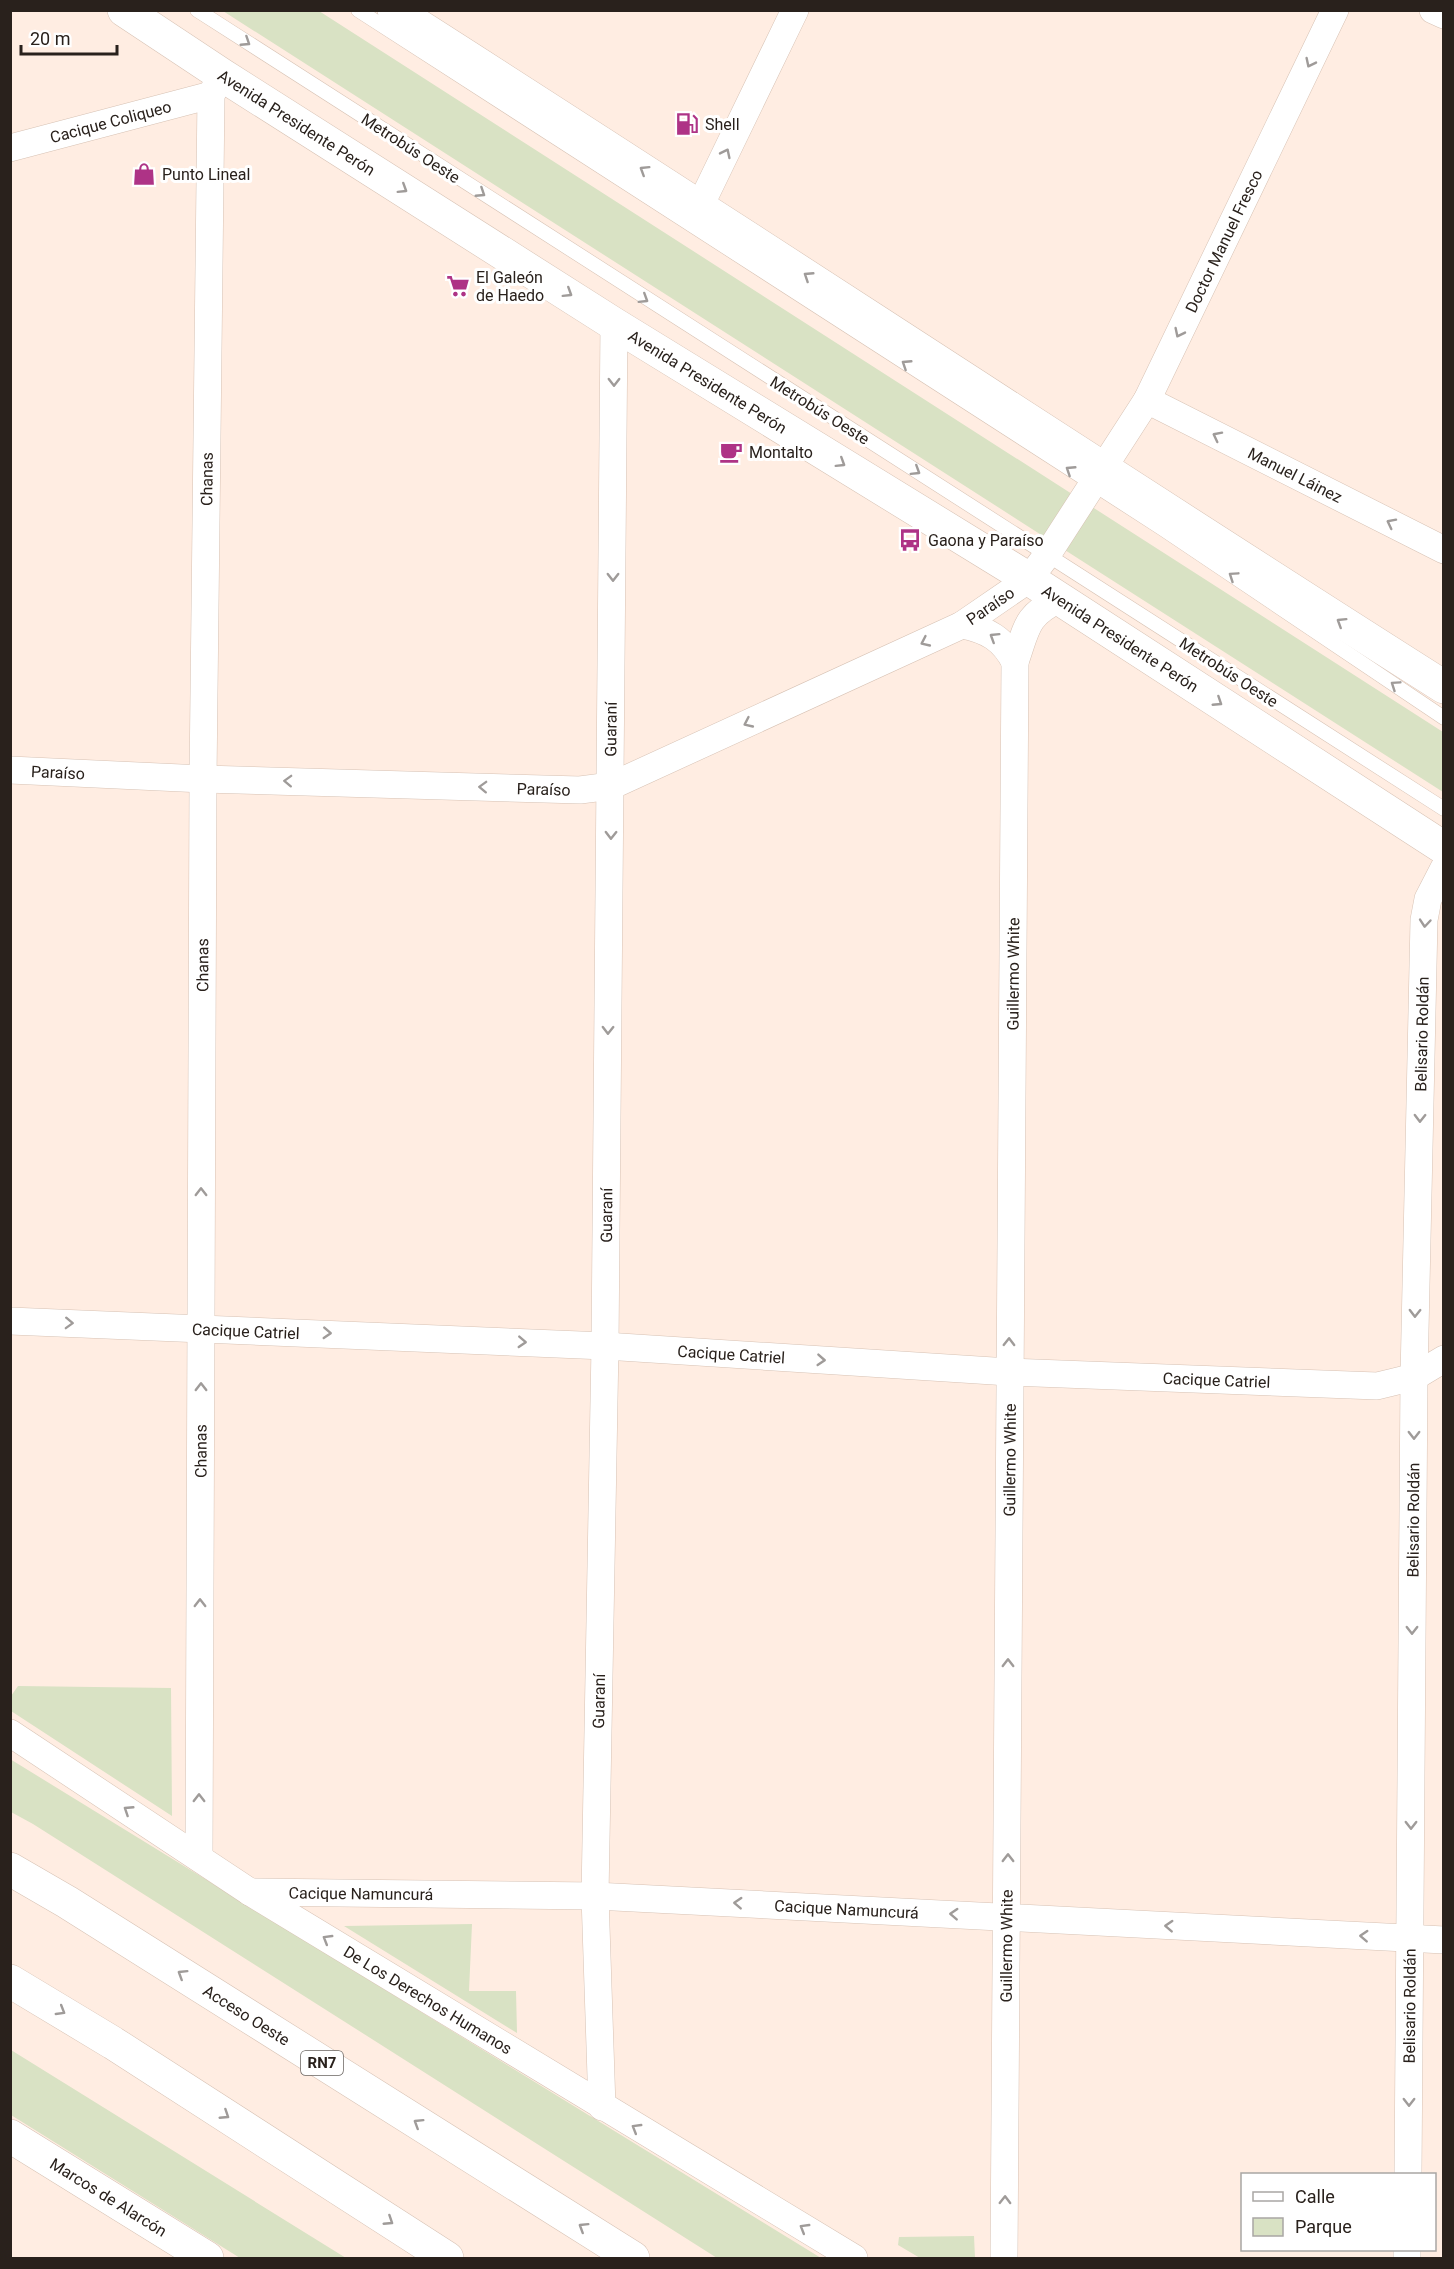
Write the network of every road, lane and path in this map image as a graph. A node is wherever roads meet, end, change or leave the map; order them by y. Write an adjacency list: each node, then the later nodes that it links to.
1 (124, 10): 9 (main road, Avenida Presidente Perón)
2 (197, 10): 16 (lane, Metrobús Oeste, one-way to 16)
3 (358, 10): 14 (lane, one-way to 3)
4 (394, 10): 11 (main road, one-way to 4)
5 (795, 10): 11 (street, one-way to 5)
6 (1335, 10): 13 (street, Doctor Manuel Fresco, one-way to 13)
7 (1433, 10): 8 (street)
8 (1443, 15)
9 (217, 85): 10 (street, Cacique Coliqueo); 12 (main road, Avenida Presidente Perón, one-way to 12); 23 (street, Chanas)
10 (10, 148)
11 (700, 206): 14 (main road, one-way to 11)
12 (614, 324): 16 (main road, Avenida Presidente Perón, one-way to 16); 24 (street, Guaraní, one-way to 24)
13 (1147, 400): 14 (street, Doctor Manuel Fresco); 15 (street, Manuel Láinez, one-way to 13)
14 (1097, 477): 16 (street, Doctor Manuel Fresco); 20 (main road, one-way to 14); 21 (lane, one-way to 14)
15 (1443, 550)
16 (1038, 567): 17 (main road, Avenida Presidente Perón); 18 (street, Paraíso); 25 (lane, Metrobús Oeste)
17 (1059, 599): 19 (street, Guillermo White); 26 (main road, Avenida Presidente Perón, one-way to 26)
18 (962, 625): 19 (street, one-way to 18); 24 (street, Paraíso, one-way to 24)
19 (1015, 662): 32 (street, Guillermo White, one-way to 19)
20 (1443, 687)
21 (1443, 718)
22 (10, 770): 23 (street, Paraíso)
23 (203, 779): 24 (street, Paraíso, one-way to 23); 29 (street, Chanas, one-way to 23)
24 (611, 786): 30 (street, Guaraní, one-way to 30)
25 (1443, 809)
26 (1443, 848)
27 (1443, 868): 33 (street, Belisario Roldán, one-way to 33)
28 (10, 1321): 29 (street, Cacique Catriel, one-way to 29)
29 (201, 1328): 30 (street, Cacique Catriel, one-way to 30); 35 (street, Chanas, one-way to 29)
30 (605, 1346): 32 (street, Cacique Catriel, one-way to 32); 38 (street, Guaraní)
31 (1443, 1359): 33 (street, Cacique Catriel)
32 (1009, 1372): 33 (street, Cacique Catriel); 39 (street, Guillermo White, one-way to 32)
33 (1414, 1377): 40 (street, Belisario Roldán, one-way to 40)
34 (10, 1733): 35 (street, De Los Derechos Humanos, one-way to 34)
35 (199, 1857): 37 (street, De Los Derechos Humanos)
36 (10, 1869): 48 (main road, Acceso Oeste / RN7, one-way to 36)
37 (250, 1892): 38 (street, Cacique Namuncurá); 43 (street, De Los Derechos Humanos, one-way to 37)
38 (595, 1896): 39 (street, Cacique Namuncurá, one-way to 38); 43 (street, Guaraní)
39 (1008, 1917): 40 (street, Cacique Namuncurá, one-way to 39); 50 (street, Guillermo White, one-way to 39)
40 (1410, 1939): 41 (street, Cacique Namuncurá); 45 (street, Belisario Roldán, one-way to 45)
41 (1443, 1940)
42 (10, 1981): 47 (main road, one-way to 47)
43 (602, 2107): 49 (street, De Los Derechos Humanos, one-way to 43)
44 (10, 2136): 46 (main road, Marcos de Alarcón)
45 (1408, 2173)
46 (206, 2258)
47 (447, 2259)
48 (633, 2259)
49 (854, 2259)
50 (1004, 2259)

